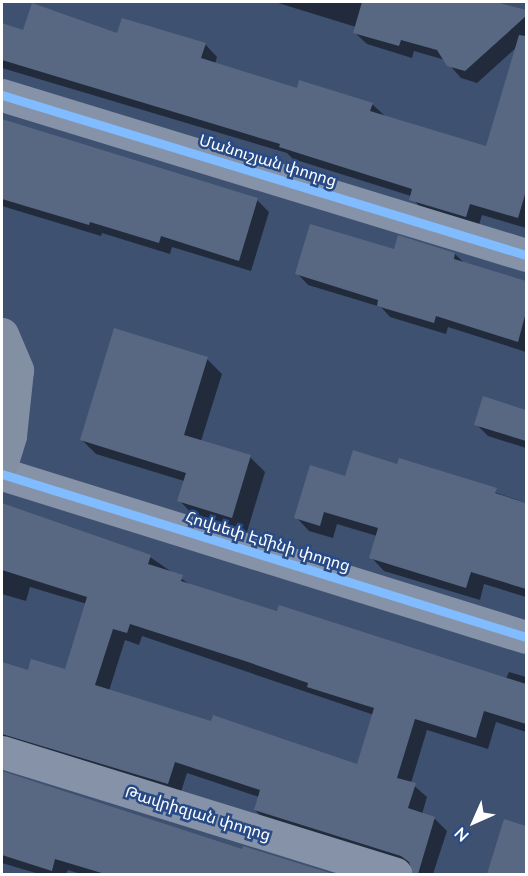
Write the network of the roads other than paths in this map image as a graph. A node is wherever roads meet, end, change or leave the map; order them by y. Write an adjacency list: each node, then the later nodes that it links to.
1 (2, 95): 2 (street, Մանուշյան փողոց)
2 (526, 255)
3 (2, 334): 4 (main road)
4 (2, 463)
5 (2, 474): 6 (street, Հովսեփ Էմինի փողոց)
6 (526, 637)
7 (2, 752): 8 (street, Թավրիզյան փողոց)
8 (395, 874)

